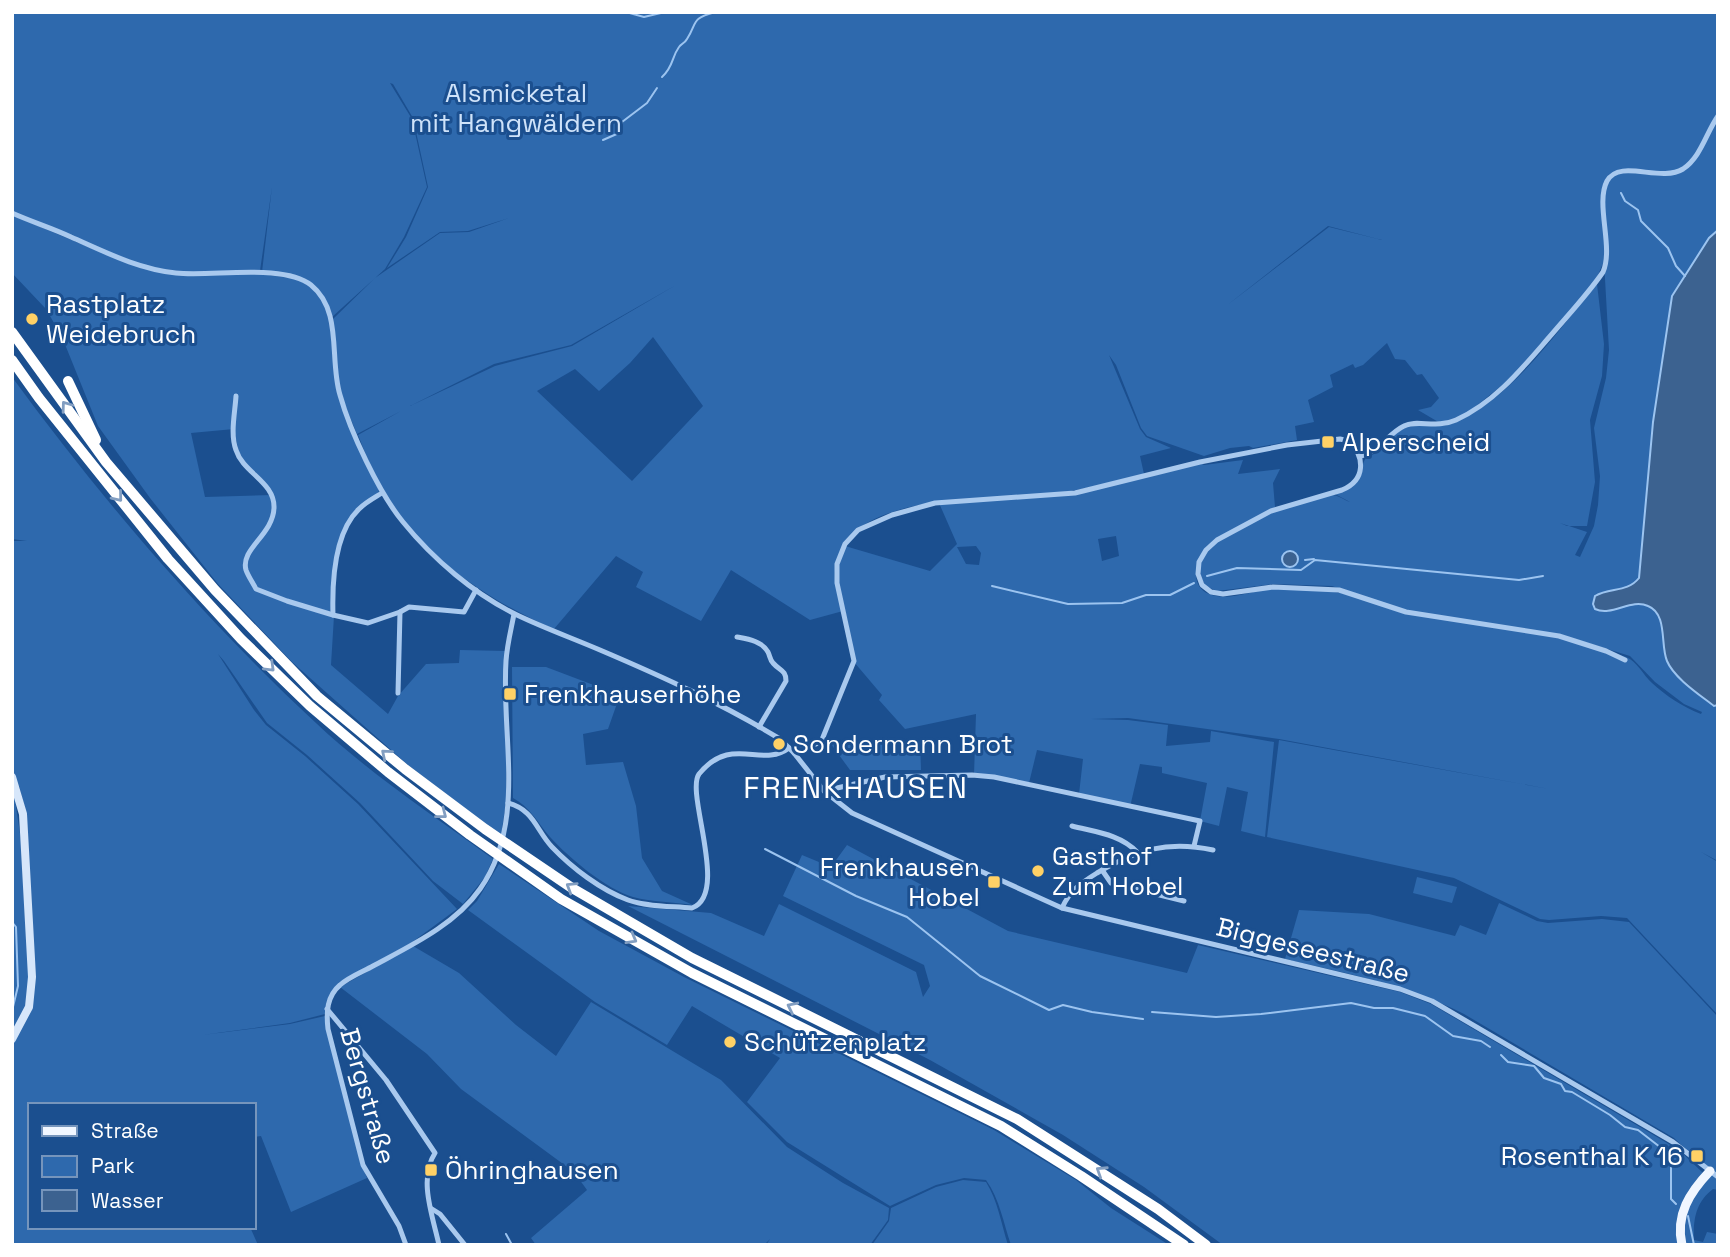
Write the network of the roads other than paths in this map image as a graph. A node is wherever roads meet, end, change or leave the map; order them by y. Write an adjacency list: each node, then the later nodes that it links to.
1 (1718, 116): 7 (street)
2 (12, 214): 9 (street, Biggeseestraße)
3 (12, 332): 8 (highway, one-way to 3)
4 (12, 360): 37 (highway, one-way to 37)
5 (68, 381): 8 (highway)
6 (236, 396): 13 (street)
7 (1360, 456): 15 (street); 19 (street)
8 (106, 462): 38 (highway, one-way to 8)
9 (382, 493): 10 (street, Biggeseestraße); 13 (street)
10 (476, 590): 11 (street); 12 (street, Biggeseestraße)
11 (400, 612): 13 (street); 16 (street)
12 (514, 614): 17 (street, Biggeseestraße); 22 (street, Bergstraße)
13 (333, 615)
14 (737, 637): 17 (street)
15 (1625, 660)
16 (397, 693)
17 (760, 727): 18 (street, Biggeseestraße)
18 (789, 748): 19 (street, Biggeseestraße); 22 (street)
19 (794, 753): 21 (street, Biggeseestraße)
20 (12, 777): 31 (street)
21 (824, 791): 24 (street); 29 (street, Biggeseestraße)
22 (508, 803): 30 (street, Bergstraße)
23 (1072, 826): 26 (street)
24 (1194, 846): 25 (street); 26 (street)
25 (1213, 850)
26 (1137, 852): 27 (street)
27 (1102, 870): 28 (street); 29 (street)
28 (1184, 901)
29 (1062, 908): 32 (street, Biggeseestraße)
30 (327, 1009): 33 (street); 34 (street, Bergstraße)
31 (12, 1039)
32 (1714, 1174): 39 (main road)
33 (432, 1209): 35 (street); 36 (street)
34 (406, 1245)
35 (439, 1245)
36 (465, 1245)
37 (1184, 1245)
38 (1206, 1245)
39 (1682, 1245)

